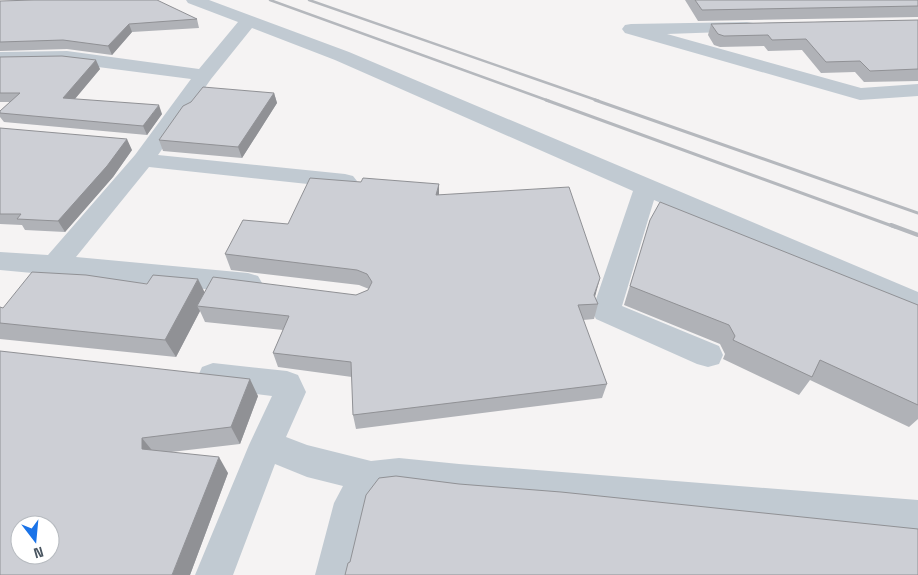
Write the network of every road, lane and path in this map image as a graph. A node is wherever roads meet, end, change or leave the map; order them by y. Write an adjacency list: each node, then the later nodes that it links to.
1 (194, 0): 2 (street)
2 (249, 20): 5 (street); 9 (street)
3 (760, 26): 6 (street)
4 (0, 58): 5 (street)
5 (204, 75): 7 (street)
6 (918, 90)
7 (143, 149): 8 (street); 11 (street)
8 (345, 181)
9 (646, 188): 13 (street); 14 (street)
10 (0, 261): 11 (street)
11 (55, 265): 12 (street)
12 (273, 287)
13 (918, 304)
14 (708, 355)
15 (187, 373): 16 (street)
16 (266, 445): 17 (street); 19 (street)
17 (371, 477): 18 (street); 20 (street)
18 (918, 518)
19 (214, 575)
20 (334, 575)

